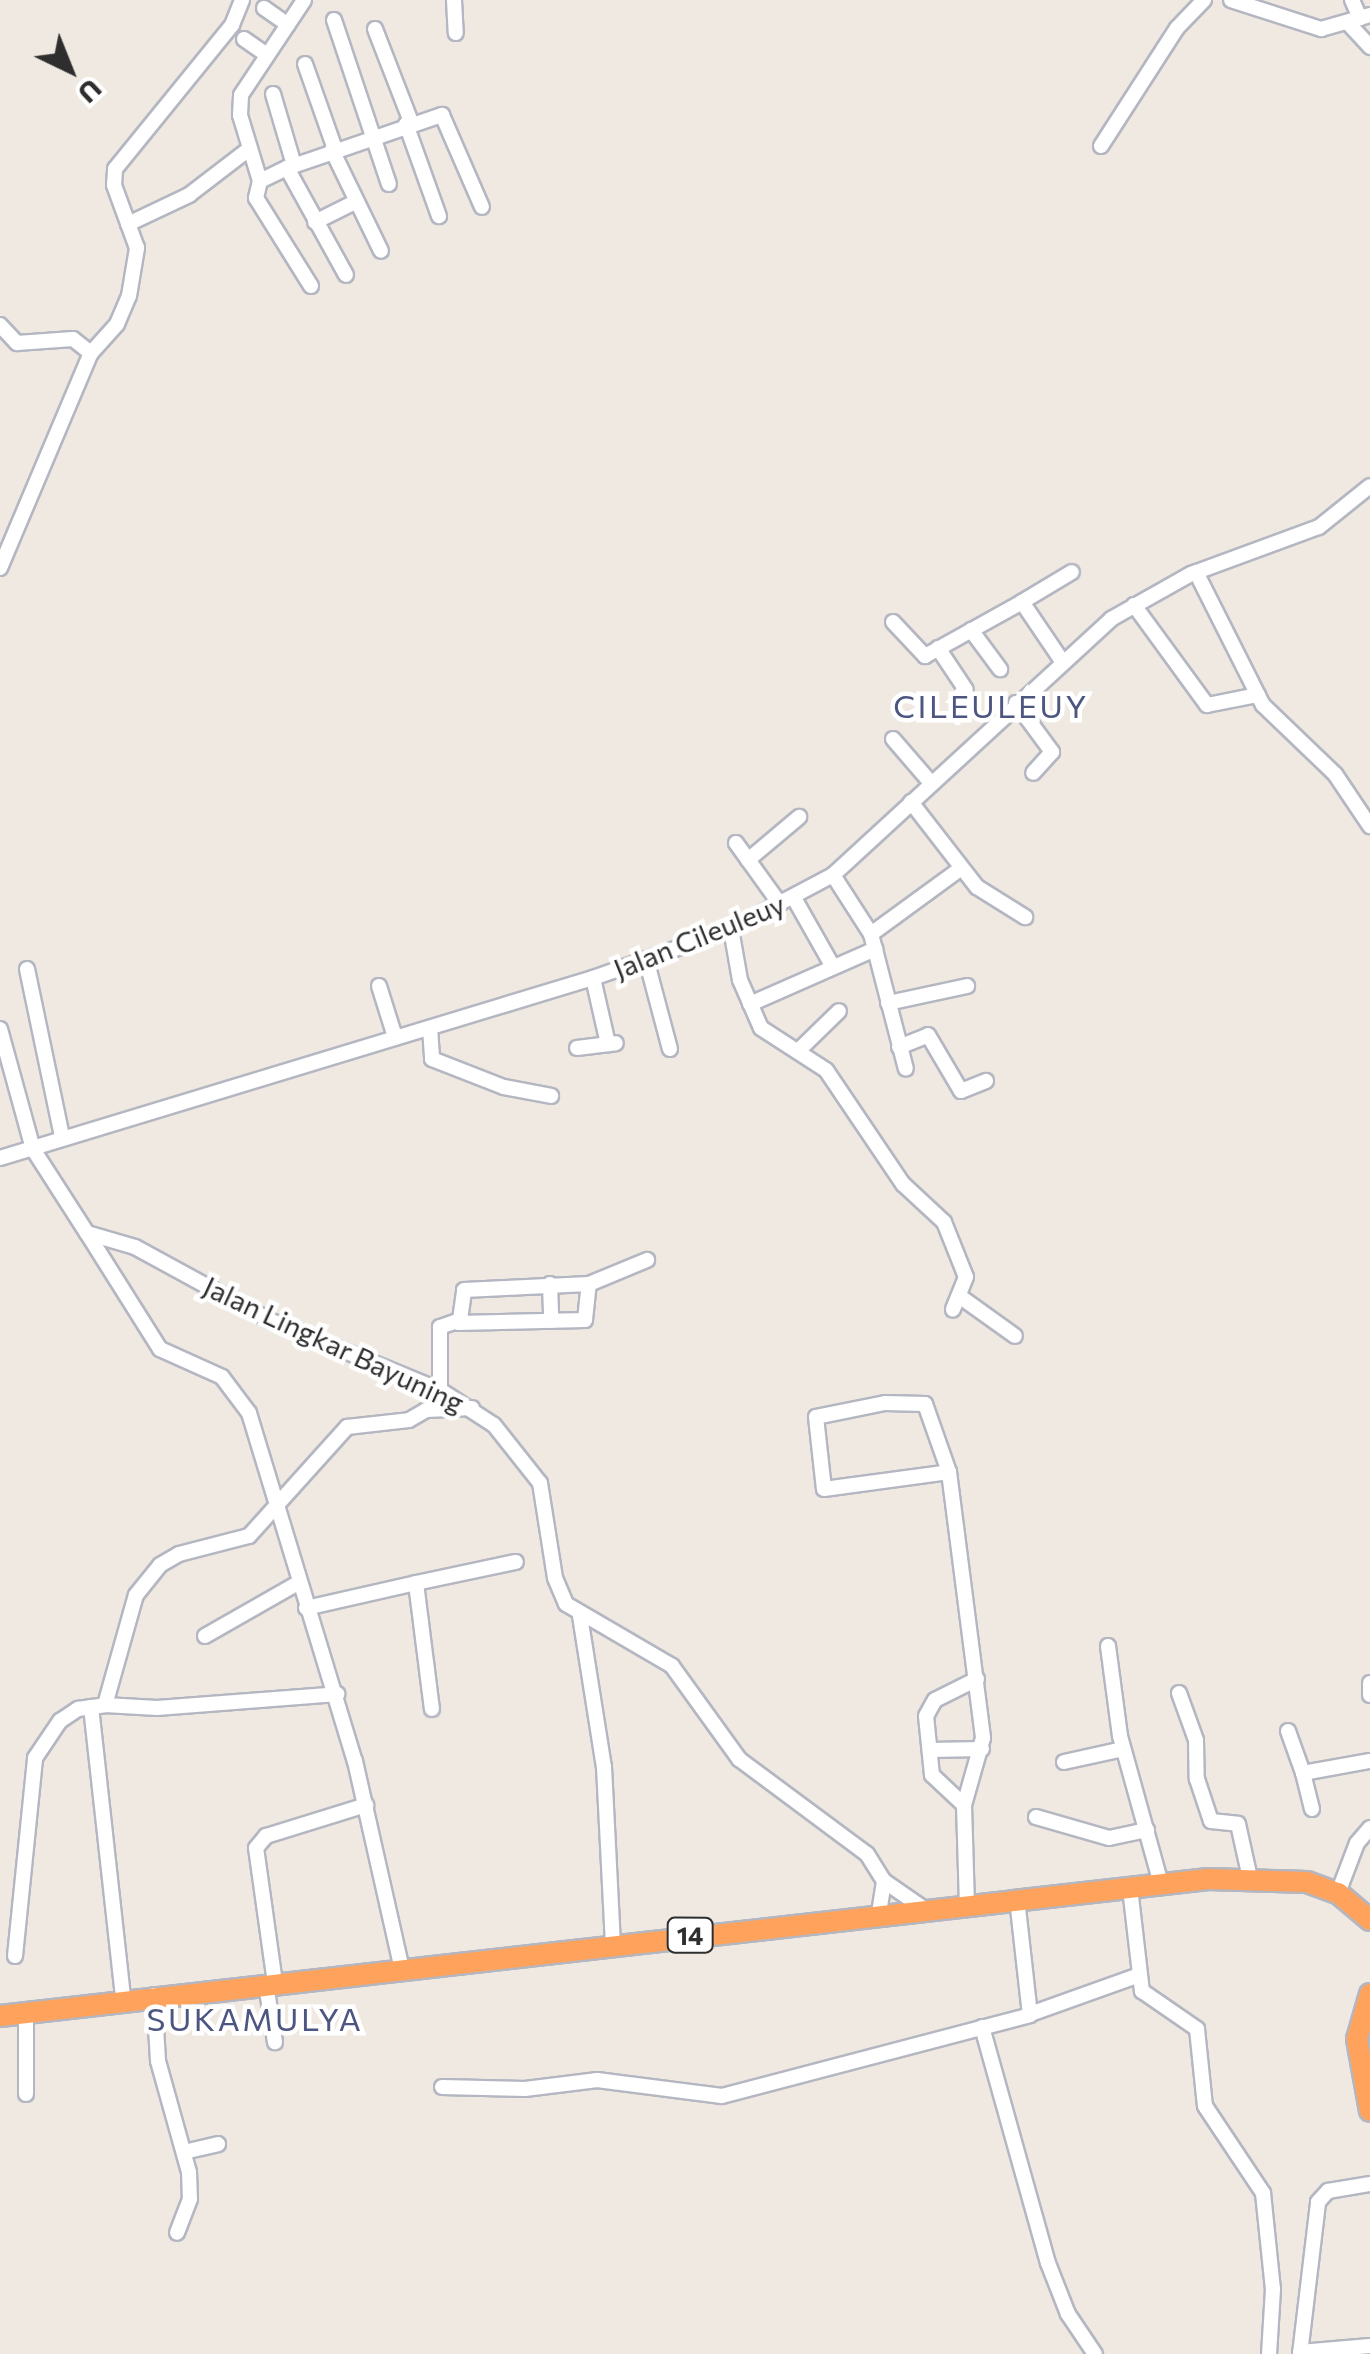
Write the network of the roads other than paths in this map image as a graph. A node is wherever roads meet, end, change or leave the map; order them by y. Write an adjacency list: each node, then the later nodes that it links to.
1 (242, 0): 31 (street)
2 (304, 0): 10 (street)
3 (454, 0): 12 (street)
4 (1204, 0): 21 (street)
5 (1231, 0): 9 (street)
6 (1352, 0): 9 (street)
7 (264, 8): 10 (street)
8 (334, 20): 20 (street)
9 (1358, 21): 14 (street); 15 (street)
10 (288, 25): 16 (street)
11 (375, 29): 19 (street)
12 (456, 33)
13 (244, 39): 16 (street)
14 (1347, 47)
15 (1370, 47)
16 (267, 55): 22 (street)
17 (305, 64): 23 (street)
18 (273, 94): 24 (street)
19 (408, 123): 20 (street); 28 (street); 29 (street)
20 (372, 137): 23 (street); 26 (street)
21 (1101, 146)
22 (249, 149): 25 (street); 31 (street)
23 (333, 149): 24 (street); 27 (street)
24 (290, 166): 25 (street); 30 (street)
25 (260, 181): 34 (street)
26 (389, 184)
27 (353, 203): 30 (street); 32 (street)
28 (482, 207)
29 (439, 216)
30 (315, 222): 33 (street)
31 (128, 224): 36 (street)
32 (381, 251)
33 (346, 275)
34 (312, 286)
35 (0, 325): 36 (street)
36 (92, 353): 38 (street)
37 (1370, 486): 40 (street, Jalan Cileuleuy)
38 (0, 568)
39 (1072, 572): 41 (street)
40 (1196, 572): 42 (street, Jalan Cileuleuy); 49 (street)
41 (1022, 602): 44 (street); 46 (street)
42 (1134, 605): 46 (street, Jalan Cileuleuy); 49 (street)
43 (892, 622): 45 (street)
44 (971, 630): 45 (street); 47 (street)
45 (938, 648): 48 (street)
46 (1062, 661): 50 (street, Jalan Cileuleuy)
47 (1000, 669)
48 (966, 690)
49 (1258, 695): 56 (street)
50 (1016, 703): 52 (street); 53 (street, Jalan Cileuleuy)
51 (893, 739): 53 (street)
52 (1034, 772)
53 (931, 783): 54 (street, Jalan Cileuleuy)
54 (911, 802): 59 (street); 60 (street, Jalan Cileuleuy)
55 (799, 817): 58 (street)
56 (1370, 826)
57 (736, 843): 58 (street)
58 (748, 860): 61 (street)
59 (960, 868): 62 (street); 64 (street)
60 (832, 875): 61 (street, Jalan Cileuleuy); 64 (street)
61 (788, 901): 63 (street, Jalan Cileuleuy); 66 (street)
62 (1025, 917)
63 (731, 929): 65 (street, Jalan Cileuleuy); 72 (street)
64 (873, 942): 66 (street); 71 (street)
65 (646, 959): 68 (street, Jalan Cileuleuy); 79 (street)
66 (834, 968): 72 (street)
67 (27, 969): 84 (street)
68 (593, 978): 74 (street, Jalan Cileuleuy); 78 (street)
69 (379, 986): 75 (street)
70 (967, 986): 71 (street)
71 (888, 1002): 77 (street)
72 (750, 1004): 80 (street)
73 (839, 1010): 80 (street)
74 (430, 1028): 75 (street, Jalan Cileuleuy); 83 (street)
75 (394, 1034): 84 (street, Jalan Cileuleuy)
76 (1, 1035): 85 (street)
77 (899, 1047): 81 (street); 82 (street)
78 (577, 1048)
79 (670, 1049)
80 (798, 1052): 93 (street)
81 (906, 1069)
82 (986, 1080)
83 (551, 1096)
84 (62, 1136): 85 (street, Jalan Cileuleuy)
85 (33, 1149): 86 (street, Jalan Cileuleuy); 87 (street)
86 (0, 1158)
87 (86, 1234): 94 (street, Jalan Lingkar Bayuning); 97 (street)
88 (647, 1260): 90 (street)
89 (550, 1284): 90 (street); 91 (street); 92 (street)
90 (589, 1284): 91 (street)
91 (551, 1321): 92 (street)
92 (458, 1323): 94 (street)
93 (1016, 1336)
94 (440, 1390): 95 (street, Jalan Lingkar Bayuning)
95 (473, 1408): 97 (street); 102 (street, Jalan Lingkar Bayuning)
96 (949, 1472): 96 (street); 105 (street)
97 (276, 1507): 99 (street); 110 (street)
98 (516, 1562): 100 (street)
99 (298, 1583): 101 (street); 103 (street)
100 (416, 1583): 101 (street); 111 (street)
101 (306, 1608): 108 (street)
102 (580, 1616): 126 (street); 135 (street)
103 (205, 1636)
104 (1108, 1646): 114 (street)
105 (977, 1678): 113 (street); 115 (street)
106 (1370, 1683): 109 (street)
107 (1179, 1692): 125 (street)
108 (337, 1694): 110 (street); 119 (street)
109 (1370, 1695)
110 (98, 1706): 136 (street); 142 (street)
111 (432, 1709)
112 (1288, 1731): 118 (street)
113 (982, 1749): 115 (street); 120 (street)
114 (1123, 1749): 117 (street); 124 (street)
115 (930, 1750): 120 (street)
116 (1370, 1761): 118 (street)
117 (1064, 1762)
118 (1303, 1773): 121 (street)
119 (366, 1805): 137 (street); 139 (street)
120 (964, 1806): 131 (street)
121 (1312, 1809)
122 (1036, 1817): 124 (street)
123 (1370, 1828): 129 (street)
124 (1147, 1830): 127 (street)
125 (1250, 1878): 127 (highway, 14); 129 (highway, 14)
126 (884, 1881): 132 (street); 133 (street)
127 (1161, 1884): 128 (highway, 14)
128 (1130, 1888): 130 (highway, 14); 138 (street)
129 (1338, 1893): 134 (highway, 14)
130 (1017, 1899): 131 (highway, 14); 144 (street)
131 (967, 1904): 132 (highway, 14)
132 (923, 1908): 133 (highway, 14)
133 (878, 1913): 135 (highway, 14)
134 (1370, 1920)
135 (613, 1944): 137 (highway, 14)
136 (15, 1956)
137 (402, 1970): 139 (highway, 14)
138 (1139, 1974): 144 (street); 158 (street)
139 (271, 1983): 141 (highway, 14); 147 (street)
140 (1370, 1994): 150 (highway)
141 (154, 1995): 142 (highway, 14); 152 (street)
142 (123, 1999): 143 (highway, 14)
143 (26, 2011): 145 (highway, 14); 149 (street)
144 (1033, 2013): 146 (street)
145 (0, 2016)
146 (982, 2027): 148 (street); 157 (street)
147 (274, 2042)
148 (442, 2087)
149 (26, 2094)
150 (1370, 2112)
151 (218, 2144): 152 (street)
152 (184, 2152): 154 (street)
153 (1370, 2184): 156 (street)
154 (177, 2233)
155 (1370, 2346): 156 (street)
156 (1300, 2353)
157 (1096, 2354)
158 (1269, 2354)

